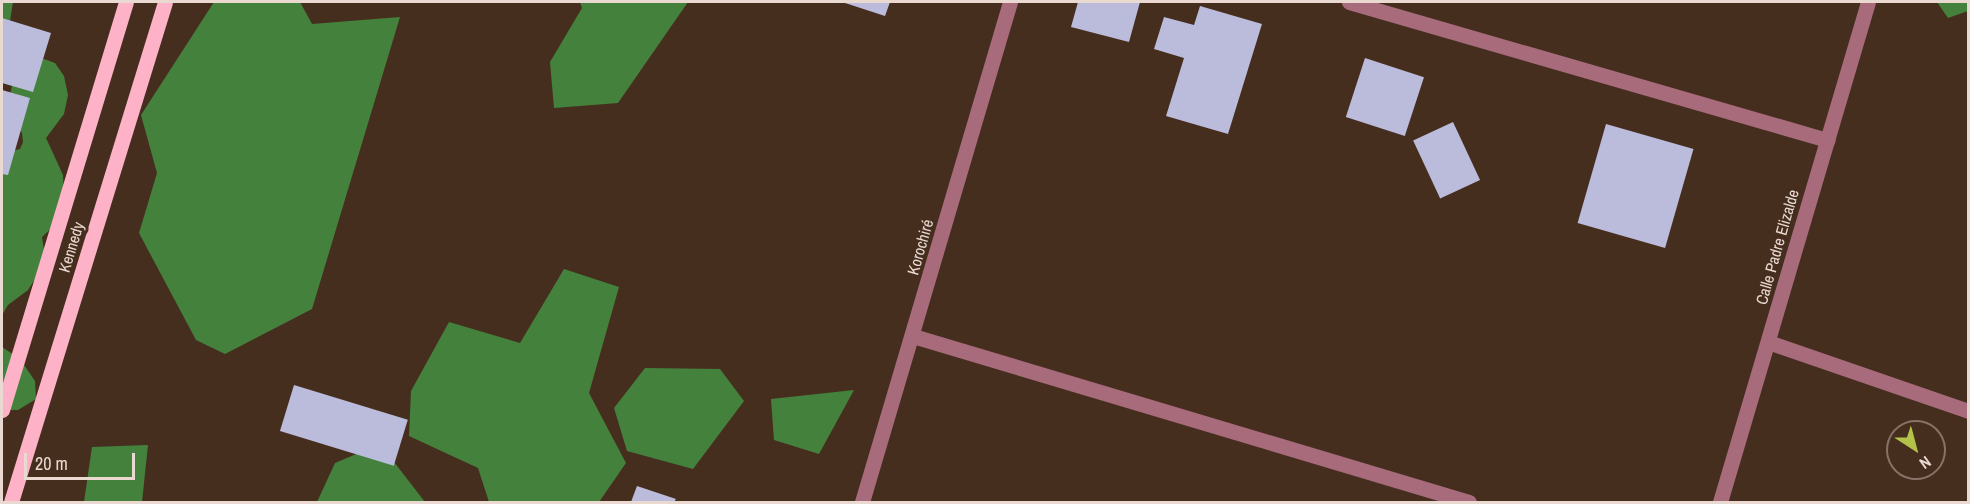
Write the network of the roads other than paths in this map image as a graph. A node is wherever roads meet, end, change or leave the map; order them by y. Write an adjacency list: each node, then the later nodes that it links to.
1 (126, 2): 9 (main road, Kennedy)
2 (165, 2): 11 (main road, Kennedy)
3 (1010, 2): 7 (street, Korochiré)
4 (1349, 2): 6 (street)
5 (1868, 2): 6 (street, Calle Padre Elizalde)
6 (1827, 140): 8 (street, Calle Padre Elizalde)
7 (913, 336): 12 (street, Korochiré); 13 (street)
8 (1768, 342): 10 (street); 14 (street, Calle Padre Elizalde)
9 (2, 410)
10 (1968, 411)
11 (11, 502)
12 (862, 502)
13 (1469, 502)
14 (1720, 502)

